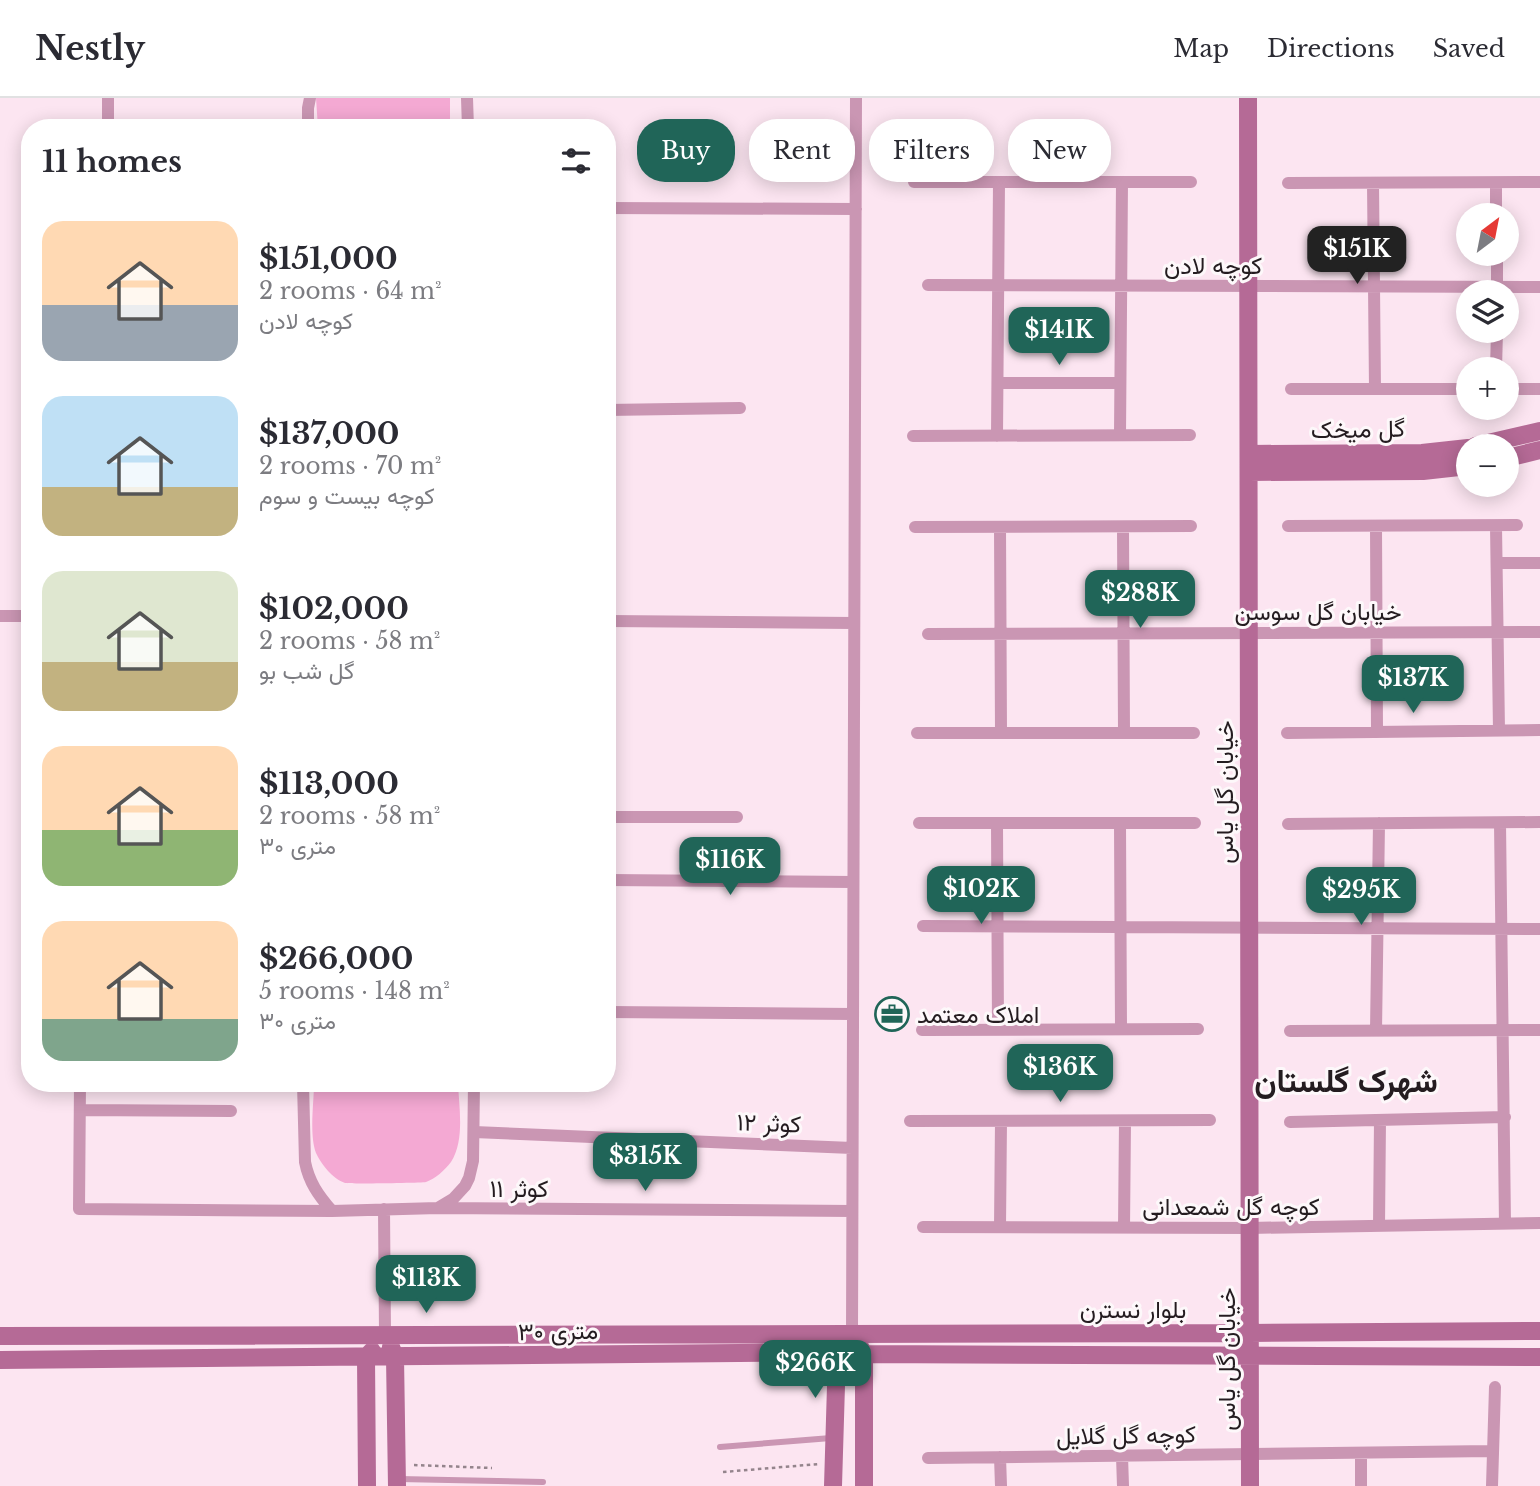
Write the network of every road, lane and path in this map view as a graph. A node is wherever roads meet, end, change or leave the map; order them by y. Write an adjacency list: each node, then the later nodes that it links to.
1 (108, 98): 6 (street)
2 (310, 98): 7 (street)
3 (467, 98): 8 (street)
4 (856, 98): 19 (street)
5 (1248, 98): 23 (street, خیابان گل یاس)
6 (108, 119)
7 (308, 119)
8 (468, 119)
9 (999, 182): 10 (street); 12 (street); 21 (street)
10 (1122, 182): 11 (street); 22 (street)
11 (1191, 182)
12 (914, 183)
13 (1288, 183): 14 (street)
14 (1373, 183): 15 (street); 24 (street)
15 (1496, 183): 16 (street); 17 (street)
16 (1540, 183)
17 (1496, 203)
18 (616, 208): 19 (street)
19 (856, 209): 61 (street)
20 (928, 285): 21 (street, کوچه لادن)
21 (998, 285): 22 (street, کوچه لادن); 28 (street)
22 (1121, 285): 23 (street, کوچه لادن); 29 (street)
23 (1248, 286): 24 (street, کوچه لادن); 46 (street, خیابان گل یاس)
24 (1374, 286): 27 (street, کوچه لادن); 31 (street)
25 (1540, 287): 26 (street, کوچه لادن)
26 (1519, 288)
27 (1456, 289)
28 (998, 383): 29 (street); 41 (street)
29 (1121, 383): 38 (street)
30 (1291, 389): 31 (street)
31 (1375, 389): 32 (street)
32 (1456, 389)
33 (1519, 389): 34 (street)
34 (1540, 389)
35 (740, 408): 36 (street)
36 (616, 410)
37 (1540, 431): 42 (street)
38 (1120, 435): 39 (street); 41 (street)
39 (1190, 435)
40 (913, 436): 41 (street)
41 (997, 436)
42 (1519, 436)
43 (1456, 449): 46 (street, گل میخک)
44 (1540, 450): 45 (street)
45 (1519, 455)
46 (1248, 463): 47 (street, گل میخک); 62 (street, خیابان گل یاس)
47 (1456, 467)
48 (1191, 526): 55 (street)
49 (1288, 526): 50 (street)
50 (1376, 526): 51 (street); 63 (street)
51 (1496, 526): 52 (street); 56 (street)
52 (1517, 526)
53 (915, 527): 54 (street)
54 (1000, 527): 55 (street); 68 (street)
55 (1123, 527): 66 (street)
56 (1497, 563): 57 (street); 64 (street)
57 (1540, 563)
58 (0, 616): 59 (street)
59 (21, 616)
60 (616, 621): 61 (street)
61 (854, 623): 88 (street)
62 (1249, 632): 63 (street, خیابان گل سوسن); 66 (street, خیابان گل سوسن); 92 (street, خیابان گل یاس)
63 (1376, 632): 64 (street, خیابان گل سوسن); 71 (street)
64 (1498, 632): 65 (street, خیابان گل سوسن); 69 (street)
65 (1540, 632)
66 (1123, 633): 68 (street, خیابان گل سوسن); 74 (street)
67 (928, 634): 68 (street, خیابان گل سوسن)
68 (1000, 634): 73 (street)
69 (1499, 730): 70 (street); 71 (street)
70 (1540, 730)
71 (1377, 732): 76 (street)
72 (917, 733): 73 (street)
73 (1001, 733): 74 (street)
74 (1124, 733): 75 (street)
75 (1194, 733)
76 (1287, 733)
77 (616, 817): 78 (street)
78 (737, 817)
79 (1500, 822): 80 (street); 85 (street); 94 (street)
80 (1540, 822)
81 (919, 823): 82 (street)
82 (997, 823): 83 (street); 90 (street)
83 (1120, 823): 84 (street); 91 (street)
84 (1195, 823)
85 (1379, 823): 86 (street); 93 (street)
86 (1288, 824)
87 (616, 880): 88 (street)
88 (853, 882): 97 (street)
89 (922, 926): 90 (street)
90 (998, 926): 91 (street); 101 (street)
91 (1121, 926): 92 (street); 98 (street)
92 (1249, 926): 93 (street); 130 (street, خیابان گل یاس)
93 (1377, 927): 94 (street); 105 (street)
94 (1500, 928): 95 (street); 102 (street)
95 (1540, 929)
96 (616, 1012): 97 (street)
97 (853, 1014): 119 (street)
98 (1121, 1029): 99 (street); 101 (street)
99 (1198, 1029)
100 (922, 1030): 101 (street)
101 (998, 1030)
102 (1504, 1030): 103 (street); 105 (street); 111 (street)
103 (1540, 1030)
104 (1290, 1031): 105 (street)
105 (1376, 1031)
106 (80, 1092): 109 (street)
107 (303, 1092): 122 (street)
108 (474, 1092): 118 (street)
109 (80, 1110): 110 (street); 122 (street, کوثر ۱۱)
110 (232, 1111)
111 (1505, 1117): 113 (street); 125 (street)
112 (1210, 1120): 116 (street)
113 (1380, 1120): 117 (street); 126 (street)
114 (910, 1121): 115 (street)
115 (1001, 1121): 116 (street); 128 (street)
116 (1125, 1121): 129 (street)
117 (1290, 1122)
118 (474, 1132): 119 (street, کوثر ۱۲); 120 (street)
119 (852, 1148): 123 (street)
120 (438, 1208): 121 (street, کوثر ۱۱); 123 (street, کوثر ۱۱)
121 (384, 1209): 122 (street, کوثر ۱۱); 134 (street)
122 (332, 1211)
123 (852, 1211): 132 (street)
124 (1540, 1223): 125 (street, کوچه گل شمعدانی)
125 (1505, 1224): 126 (street, کوچه گل شمعدانی)
126 (1379, 1226): 130 (street, کوچه گل شمعدانی)
127 (923, 1227): 128 (street, کوچه گل شمعدانی)
128 (1000, 1227): 129 (street, کوچه گل شمعدانی)
129 (1124, 1228): 130 (street, کوچه گل شمعدانی)
130 (1250, 1228): 133 (street, خیابان گل یاس)
131 (1540, 1331): 133 (street, بلوار نسترن)
132 (852, 1333): 133 (street, بلوار نسترن); 134 (street, ۳۰ متری); 136 (street); 137 (street)
133 (1250, 1333): 140 (street, خیابان گل یاس)
134 (385, 1334): 135 (street, ۳۰ متری); 138 (street); 139 (street)
135 (0, 1336)
136 (837, 1352): 137 (street, ۳۰ متری); 139 (street, ۳۰ متری); 144 (street)
137 (864, 1354): 140 (street, بلوار نسترن); 159 (street)
138 (366, 1357): 139 (street, ۳۰ متری); 142 (street, ۳۰ متری); 157 (street)
139 (395, 1357): 155 (street)
140 (1250, 1357): 141 (street, بلوار نسترن); 148 (street, خیابان گل یاس)
141 (1540, 1357)
142 (0, 1360)
143 (1495, 1387): 146 (street)
144 (833, 1438): 145 (lane); 152 (street)
145 (720, 1447)
146 (1492, 1451): 147 (street, کوچه گل گلایل); 164 (street)
147 (1361, 1453): 148 (street, کوچه گل گلایل); 163 (street)
148 (1250, 1454): 149 (street, کوچه گل گلایل); 162 (street, خیابان گل یاس)
149 (1122, 1456): 150 (street, کوچه گل گلایل); 161 (street)
150 (1000, 1457): 151 (street, کوچه گل گلایل); 160 (street)
151 (928, 1458)
152 (833, 1463): 154 (path); 158 (street)
153 (492, 1468): 155 (path)
154 (723, 1472)
155 (397, 1476): 156 (lane)
156 (543, 1482)
157 (367, 1486)
158 (833, 1486)
159 (864, 1486)
160 (1001, 1486)
161 (1123, 1486)
162 (1250, 1486)
163 (1361, 1486)
164 (1492, 1486)

